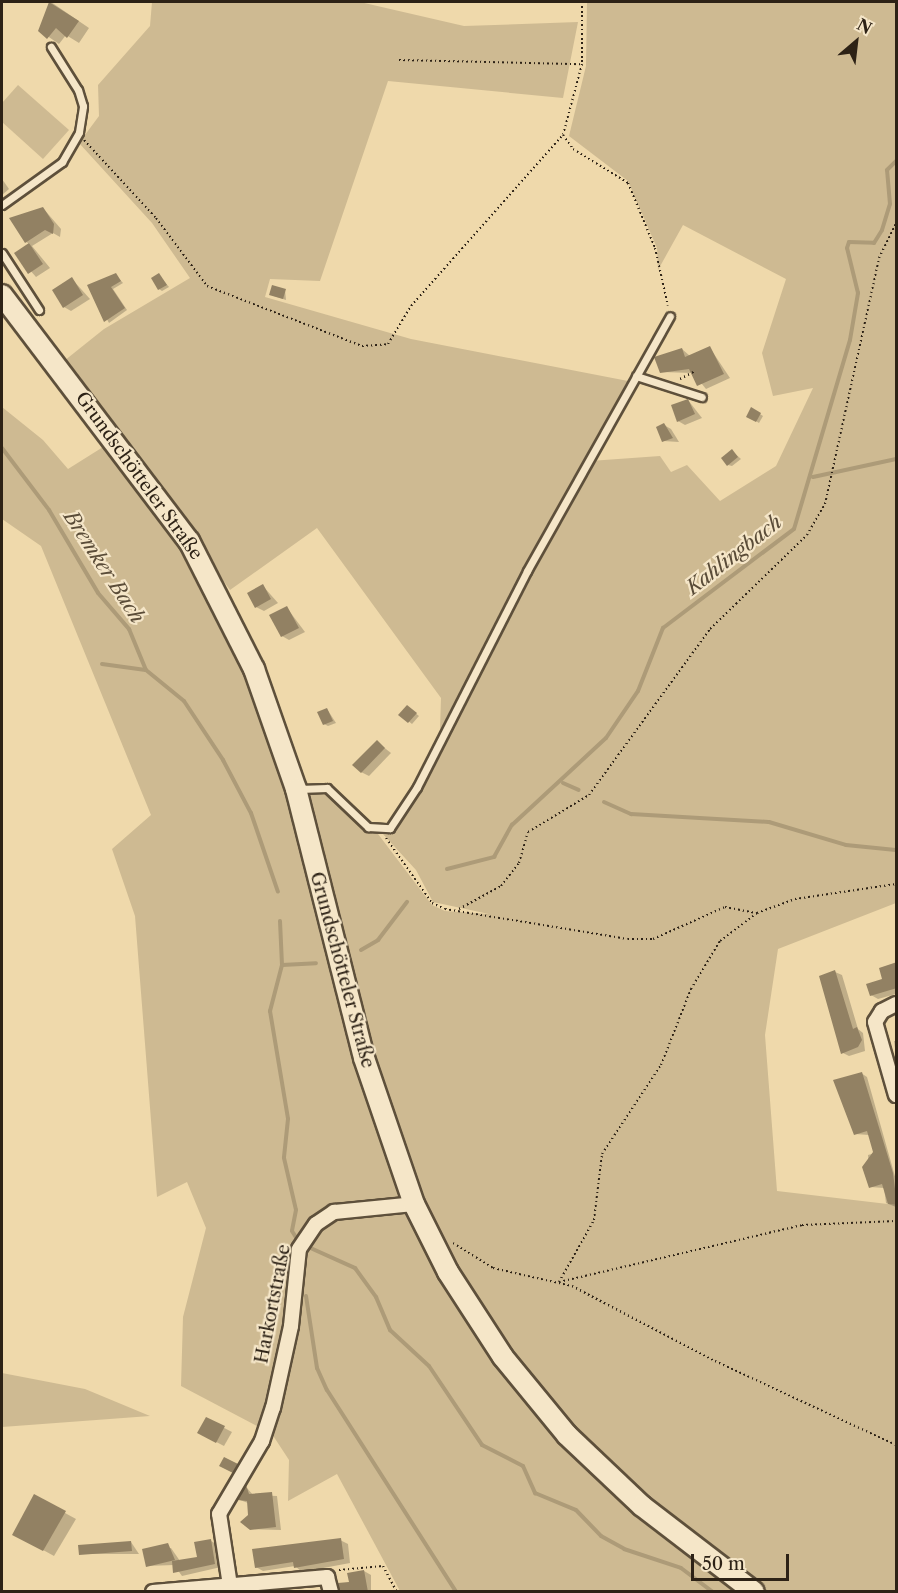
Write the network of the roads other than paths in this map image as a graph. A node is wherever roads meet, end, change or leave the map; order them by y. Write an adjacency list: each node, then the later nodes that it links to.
1 (51, 47): 2 (lane)
2 (2, 205)
3 (2, 253): 5 (lane)
4 (2, 295): 9 (main road, Grundschötteler Straße)
5 (39, 310)
6 (670, 316): 7 (lane)
7 (636, 376): 8 (lane); 9 (lane)
8 (702, 397)
9 (296, 789): 12 (main road, Grundschötteler Straße)
10 (897, 1004): 11 (street)
11 (897, 1095)
12 (414, 1204): 13 (street, Harkortstraße); 16 (main road, Grundschötteler Straße)
13 (230, 1589): 14 (street); 15 (street)
14 (153, 1592)
15 (331, 1592)
16 (754, 1592)

